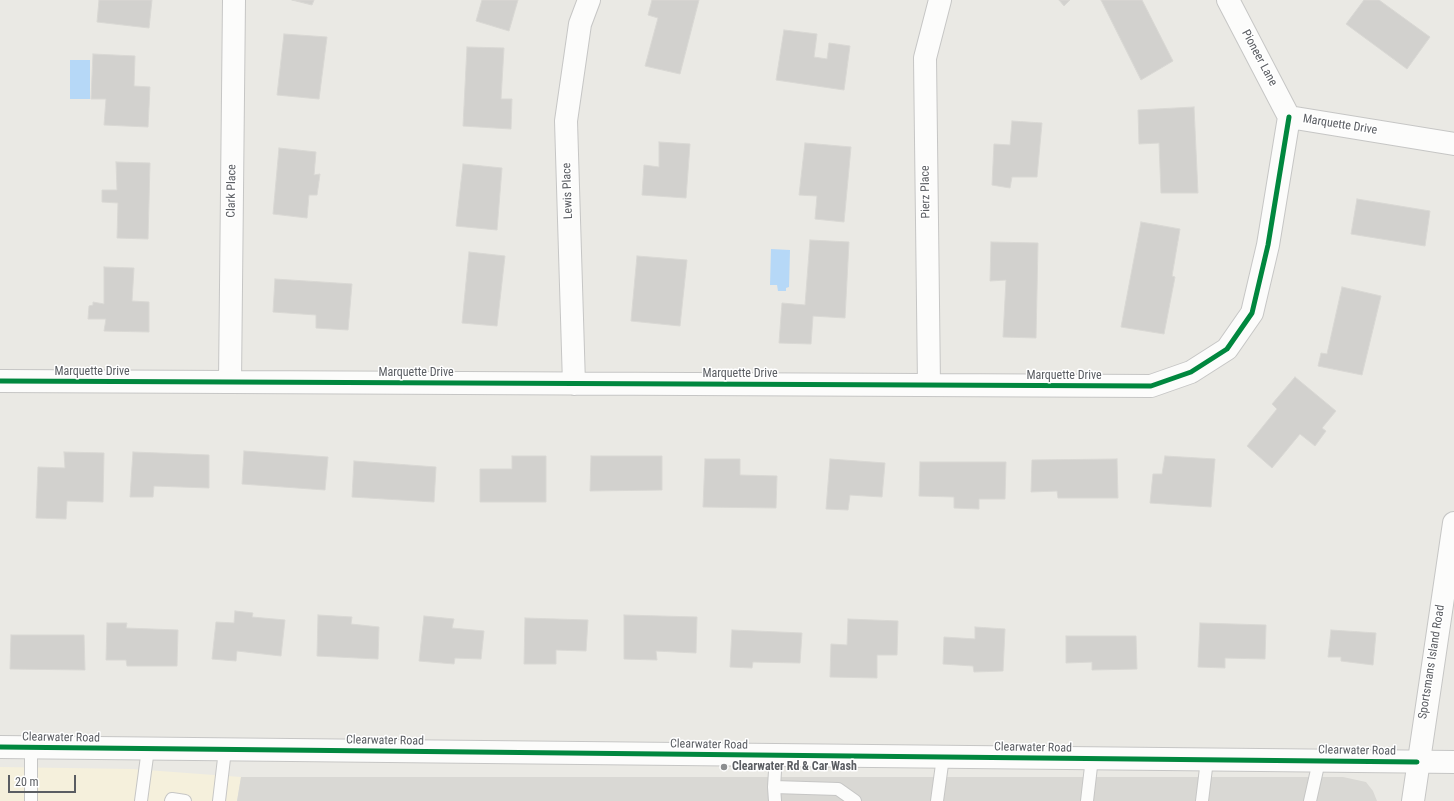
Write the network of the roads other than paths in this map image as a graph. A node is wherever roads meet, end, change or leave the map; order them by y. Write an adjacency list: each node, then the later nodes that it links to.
1 (234, 0): 8 (street, Clark Place)
2 (589, 0): 9 (street, Lewis Place)
3 (940, 0): 10 (street, Pierz Place)
4 (1228, 0): 5 (street, Pioneer Lane)
5 (1289, 117): 6 (street, Marquette Drive); 10 (street, Marquette Drive)
6 (1454, 144)
7 (0, 381): 8 (street, Marquette Drive)
8 (230, 382): 9 (street, Marquette Drive)
9 (574, 384): 10 (street, Marquette Drive)
10 (929, 385)
11 (1454, 523): 21 (street, Sportsmans Island Road)
12 (0, 748): 13 (street, Clearwater Road)
13 (31, 748): 14 (street, Clearwater Road); 24 (lane)
14 (148, 749): 15 (street, Clearwater Road); 25 (lane)
15 (225, 750): 16 (street, Clearwater Road); 28 (lane)
16 (776, 755): 17 (street, Clearwater Road); 23 (lane)
17 (943, 757): 18 (street, Clearwater Road); 31 (lane)
18 (1092, 758): 19 (street, Clearwater Road); 32 (lane)
19 (1207, 760): 20 (street, Clearwater Road); 33 (lane)
20 (1319, 761): 21 (street, Clearwater Road); 34 (lane)
21 (1417, 762): 22 (street, Clearwater Road); 35 (street, Sportsmans Island Road)
22 (1454, 762)
23 (774, 787): 29 (lane); 30 (lane)
24 (31, 801)
25 (141, 801)
26 (171, 801): 27 (lane)
27 (185, 801)
28 (219, 801)
29 (775, 801)
30 (855, 801)
31 (937, 801)
32 (1087, 801)
33 (1202, 801)
34 (1310, 801)
35 (1413, 801)

